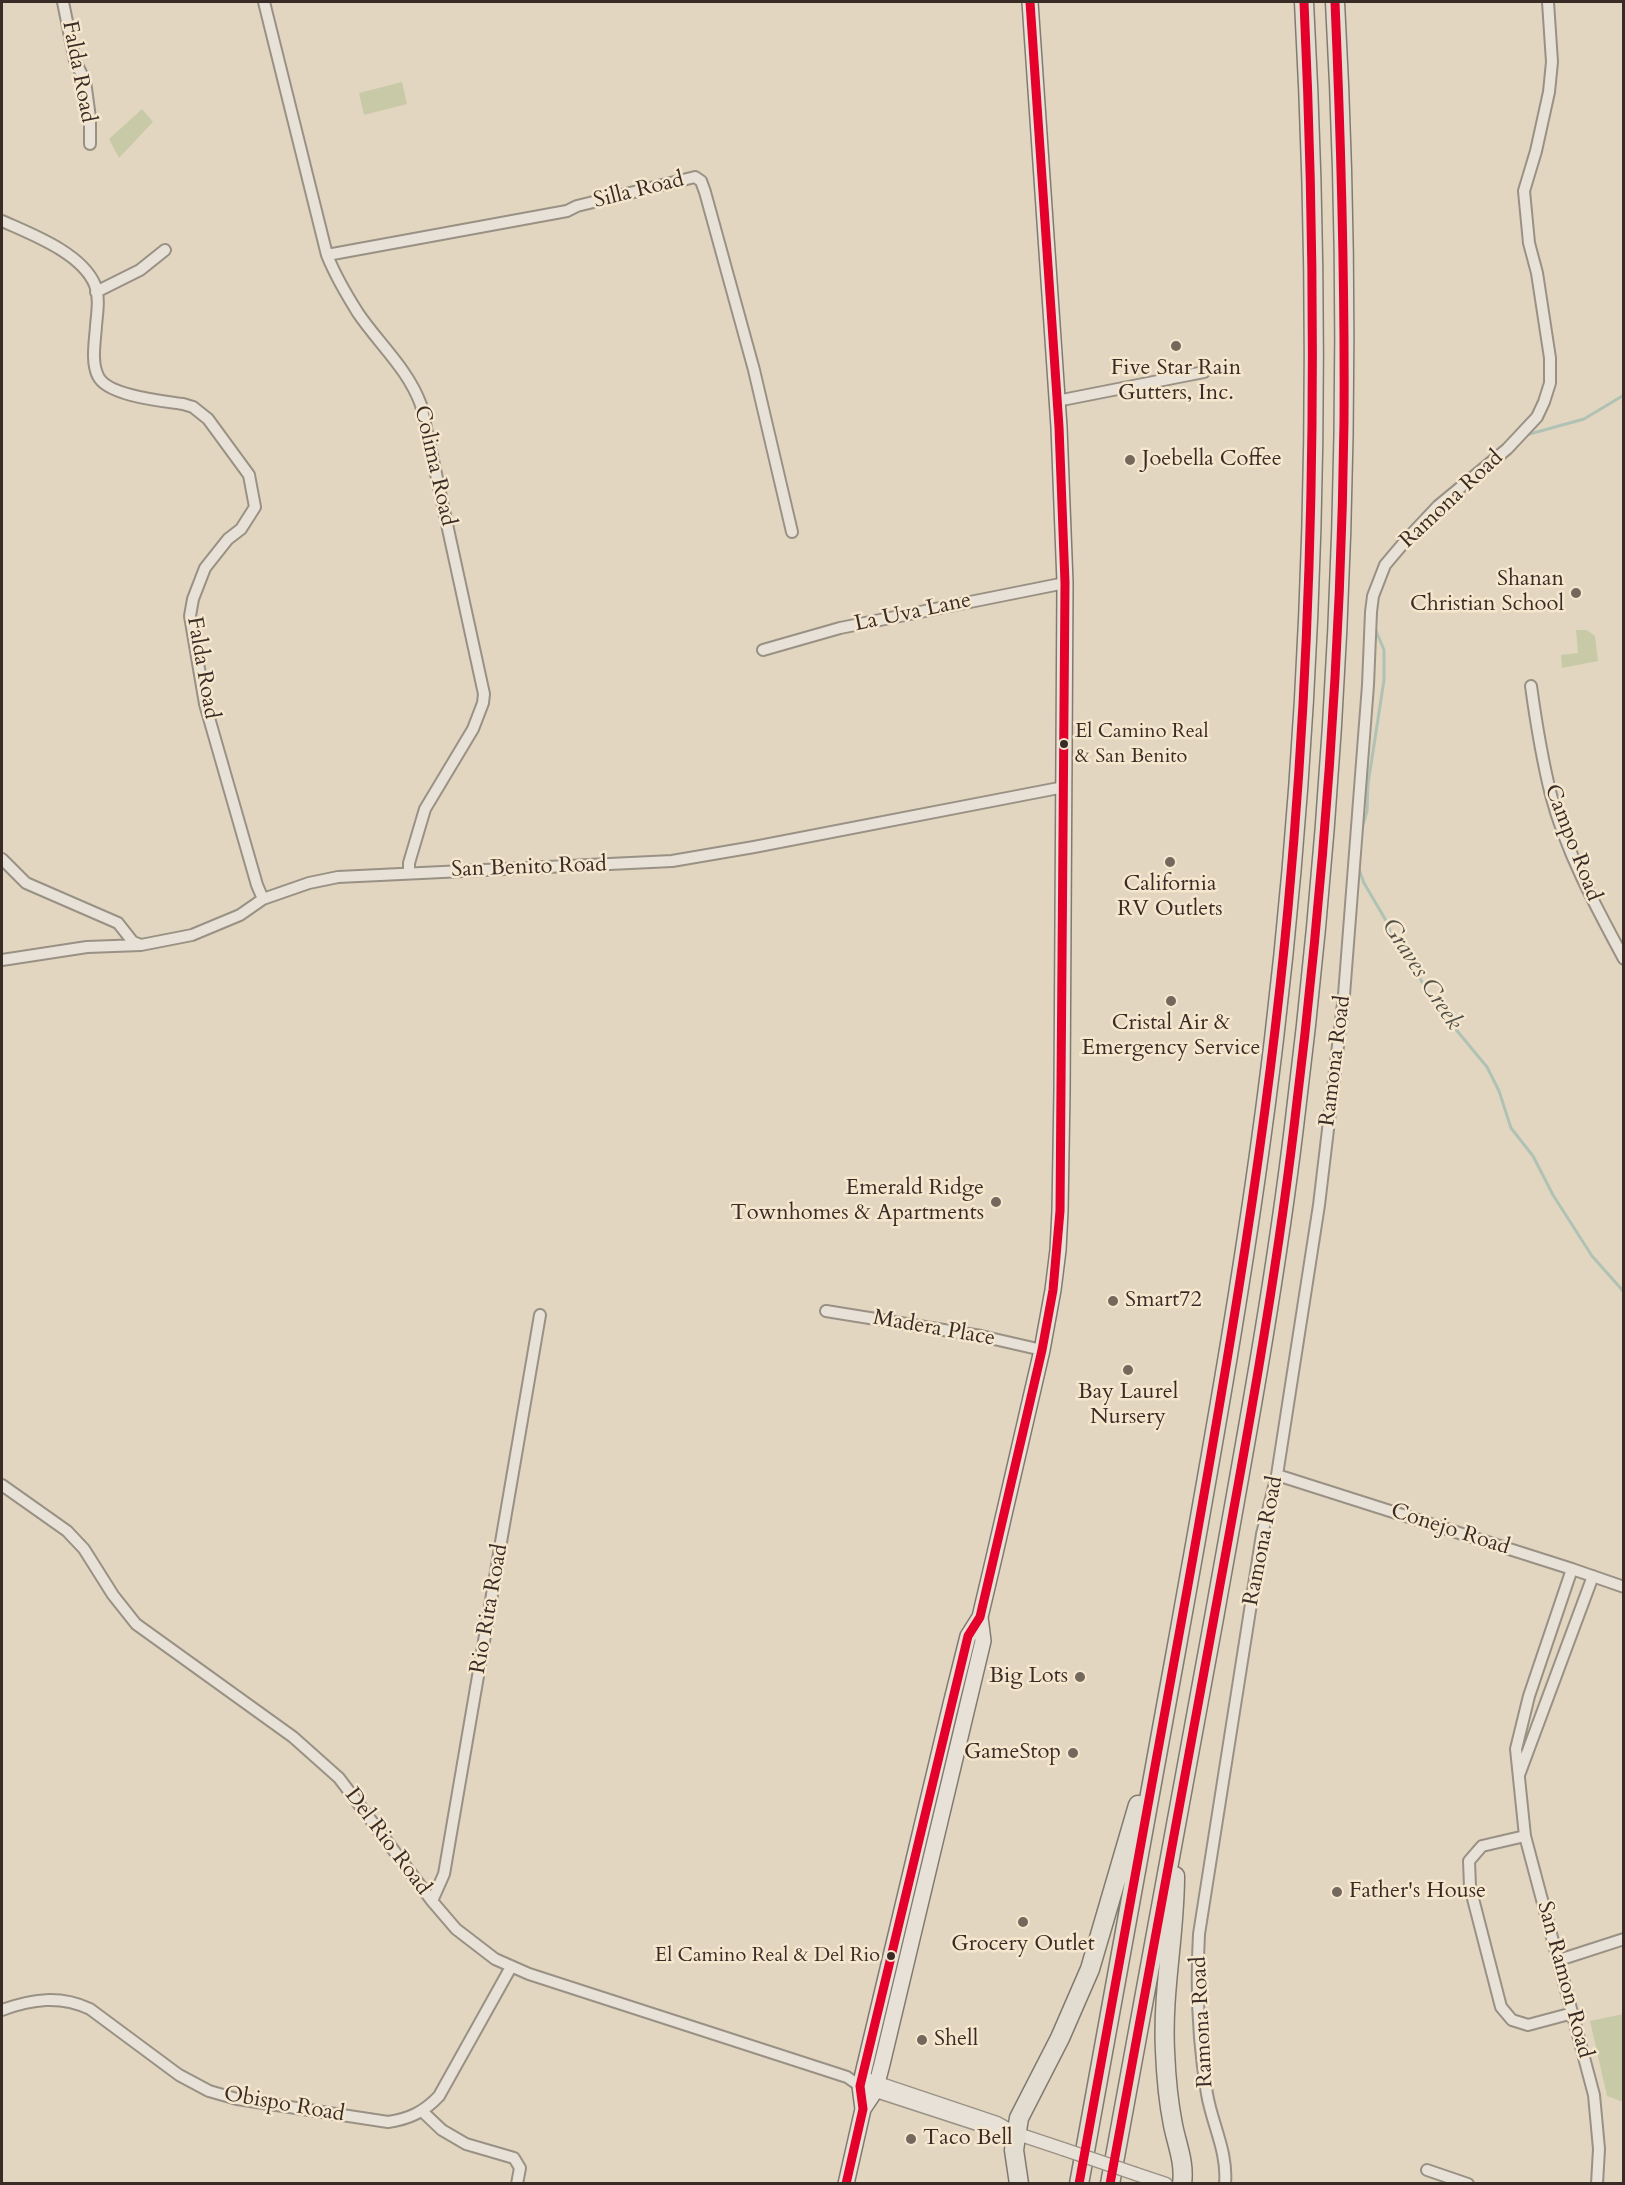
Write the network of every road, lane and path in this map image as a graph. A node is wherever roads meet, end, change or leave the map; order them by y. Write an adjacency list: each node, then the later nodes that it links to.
1 (63, 2): 7 (street, Falda Road)
2 (264, 2): 10 (street, Colima Road)
3 (1030, 2): 13 (main road)
4 (1304, 2): 33 (highway)
5 (1335, 2): 35 (highway)
6 (1548, 2): 28 (street, Ramona Road)
7 (90, 144)
8 (2, 221): 11 (street, Falda Road)
9 (165, 250): 11 (street)
10 (327, 255): 14 (street, Silla Road); 20 (street, Colima Road)
11 (96, 292): 21 (street, Falda Road)
12 (1204, 372): 13 (street)
13 (1056, 401): 15 (main road)
14 (792, 532)
15 (1065, 583): 16 (street, La Uva Lane); 18 (main road)
16 (763, 650)
17 (1531, 686): 23 (street, Campo Road)
18 (1064, 787): 20 (street, San Benito Road); 27 (main road)
19 (2, 859): 22 (street)
20 (409, 873): 21 (street, San Benito Road)
21 (263, 899): 22 (street, San Benito Road)
22 (141, 945): 24 (street, San Benito Road)
23 (1623, 959)
24 (2, 960)
25 (826, 1311): 27 (street, Madera Place)
26 (540, 1315): 37 (street, Rio Rita Road)
27 (1042, 1350): 43 (main road)
28 (1277, 1475): 30 (street, Conejo Road); 54 (street, Ramona Road)
29 (2, 1485): 37 (street, Del Rio Road)
30 (1572, 1569): 31 (street, Conejo Road); 34 (street, San Ramon Road)
31 (1593, 1576): 32 (street, Conejo Road); 34 (street)
32 (1623, 1587)
33 (1162, 1725): 45 (highway); 50 (highway)
34 (1518, 1778): 36 (street, San Ramon Road)
35 (1175, 1831): 51 (highway); 53 (highway)
36 (1526, 1836): 39 (street, San Ramon Road); 42 (street)
37 (432, 1901): 40 (street, Del Rio Road)
38 (1623, 1940): 39 (street)
39 (1559, 1960): 42 (street, San Ramon Road)
40 (511, 1967): 43 (street, Del Rio Road); 44 (street, Obispo Road)
41 (2, 2010): 44 (street, Obispo Road)
42 (1574, 2013): 56 (street, San Ramon Road)
43 (864, 2083): 45 (street, Del Rio Road); 48 (main road)
44 (422, 2111): 47 (street)
45 (1015, 2133): 49 (highway); 52 (street, Del Rio Road, bridge)
46 (1427, 2170): 55 (street)
47 (517, 2184)
48 (846, 2184)
49 (1019, 2184)
50 (1079, 2184)
51 (1110, 2184)
52 (1166, 2184)
53 (1182, 2184)
54 (1225, 2184)
55 (1468, 2184)
56 (1597, 2184)

